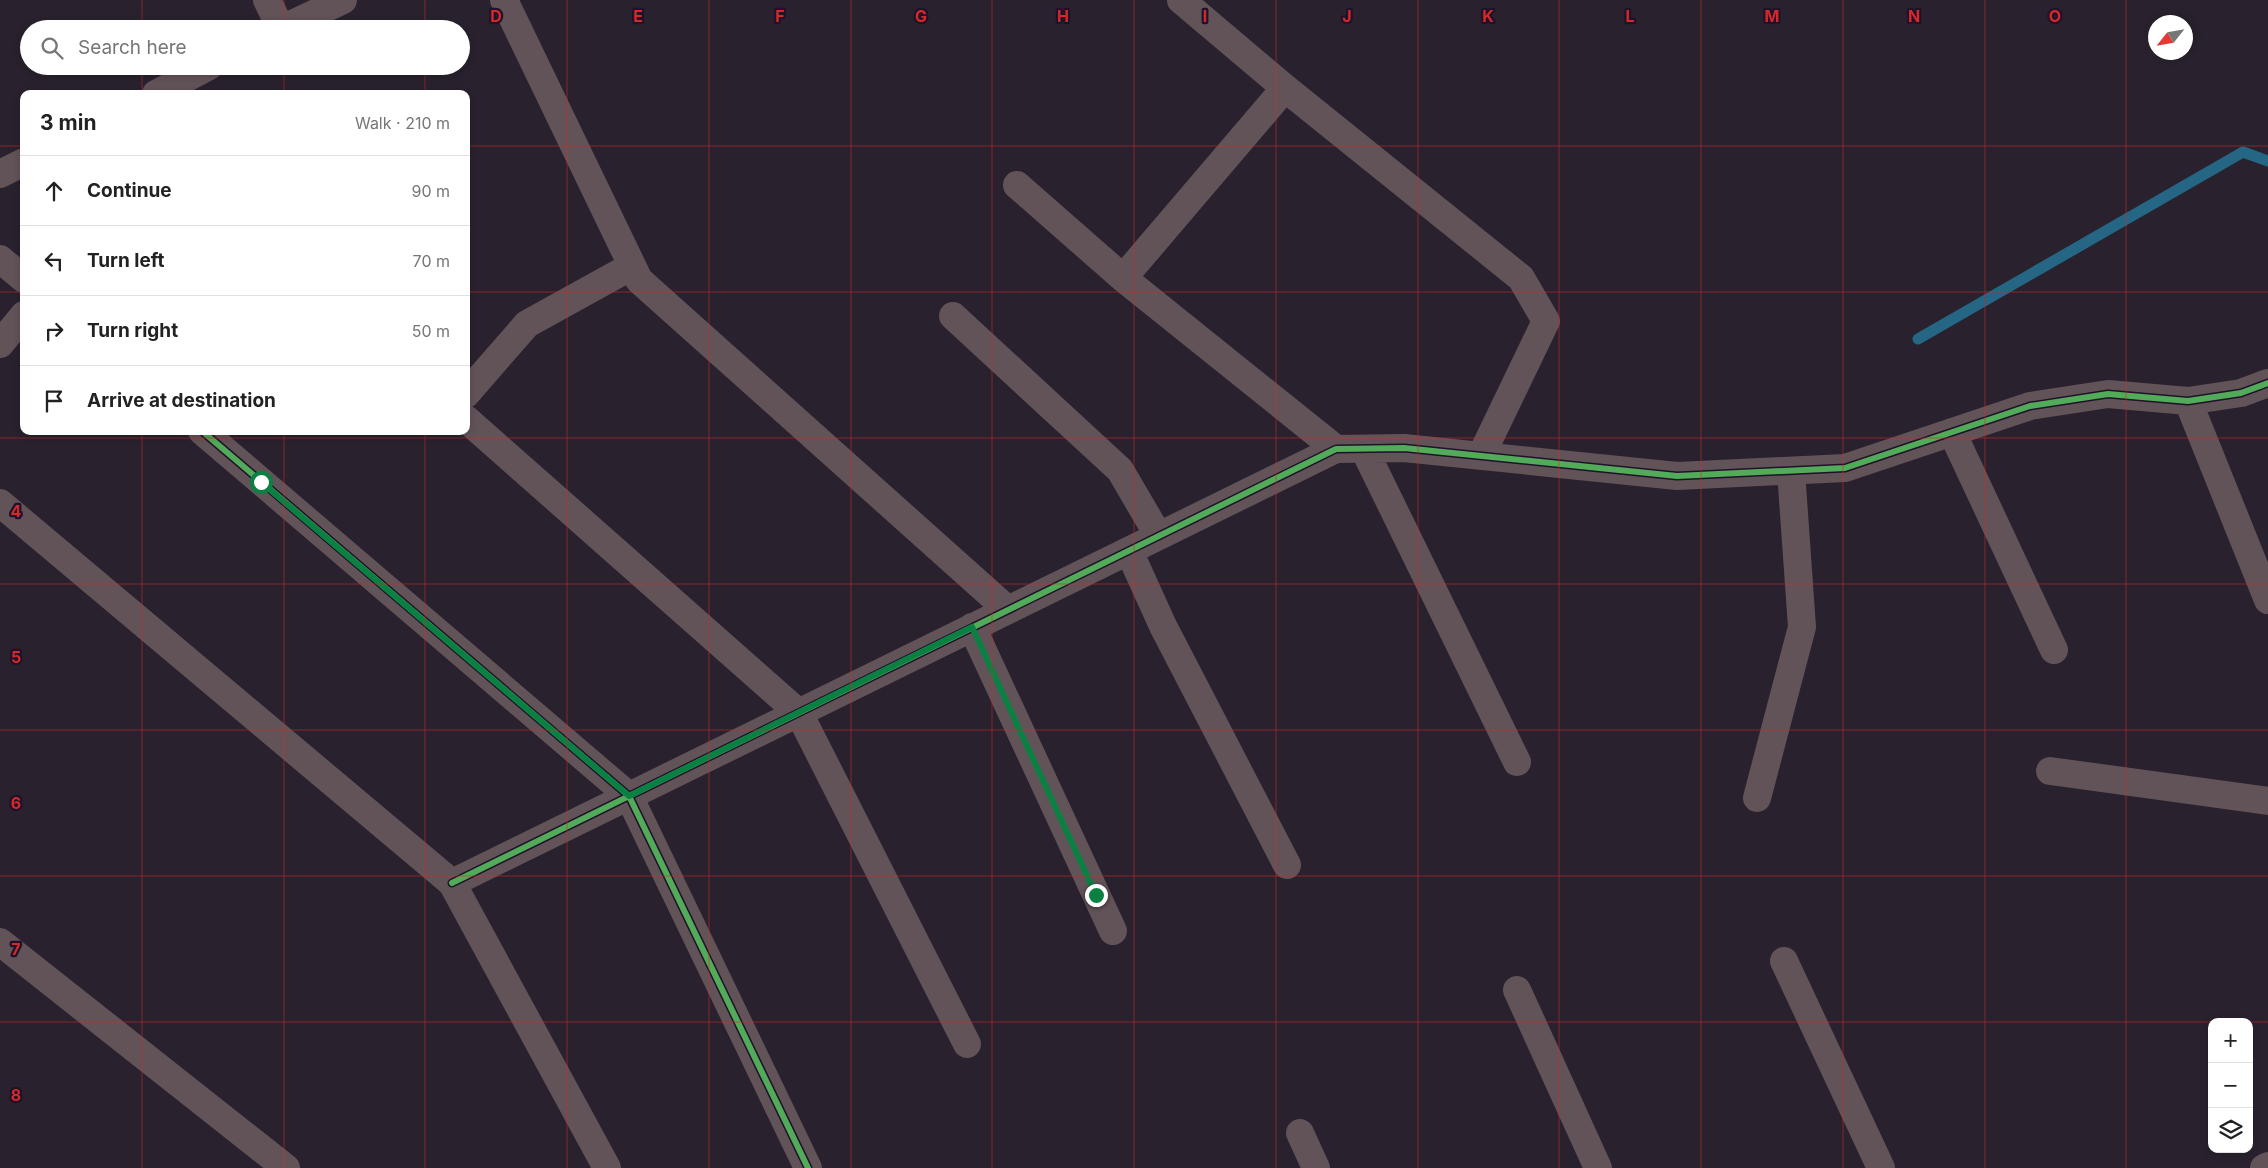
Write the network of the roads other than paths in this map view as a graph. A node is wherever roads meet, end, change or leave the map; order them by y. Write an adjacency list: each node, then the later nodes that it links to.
1 (267, 0): 5 (street)
2 (343, 0): 6 (street)
3 (504, 0): 14 (street)
4 (1181, 0): 8 (street)
5 (277, 20)
6 (300, 20)
7 (192, 75): 9 (street)
8 (1285, 88): 16 (street); 28 (street)
9 (164, 90)
10 (20, 164): 11 (street)
11 (0, 174)
12 (1018, 185): 16 (street)
13 (0, 259): 15 (street)
14 (632, 266): 21 (street); 34 (street)
15 (20, 276)
16 (1124, 278): 26 (street)
17 (953, 316): 31 (street)
18 (20, 320): 19 (street)
19 (0, 344)
20 (2268, 383): 22 (street)
21 (470, 389)
22 (2188, 400): 24 (street); 33 (street)
23 (470, 423): 37 (street)
24 (1952, 432): 29 (street); 36 (street)
25 (207, 435): 40 (street)
26 (1336, 449): 27 (street); 31 (street)
27 (1364, 449): 28 (street); 38 (street)
28 (1481, 456): 29 (street)
29 (1791, 471): 41 (street)
30 (0, 503): 44 (street)
31 (1158, 535): 32 (street)
32 (1129, 551): 34 (street); 43 (street)
33 (2268, 600)
34 (1008, 610): 35 (street)
35 (972, 627): 37 (street); 45 (street)
36 (2054, 650)
37 (799, 713): 40 (street); 49 (street)
38 (1518, 762)
39 (2050, 771): 42 (street)
40 (629, 796): 44 (street); 54 (street)
41 (1757, 798)
42 (2268, 801)
43 (1287, 865)
44 (452, 883): 53 (street)
45 (1113, 931)
46 (0, 942): 52 (street)
47 (1784, 961): 57 (street)
48 (1517, 990): 56 (street)
49 (967, 1044)
50 (1300, 1133): 55 (street)
51 (2268, 1166): 58 (street)
52 (286, 1168)
53 (607, 1168)
54 (808, 1168)
55 (1316, 1168)
56 (1598, 1168)
57 (1881, 1168)
58 (2264, 1168)

